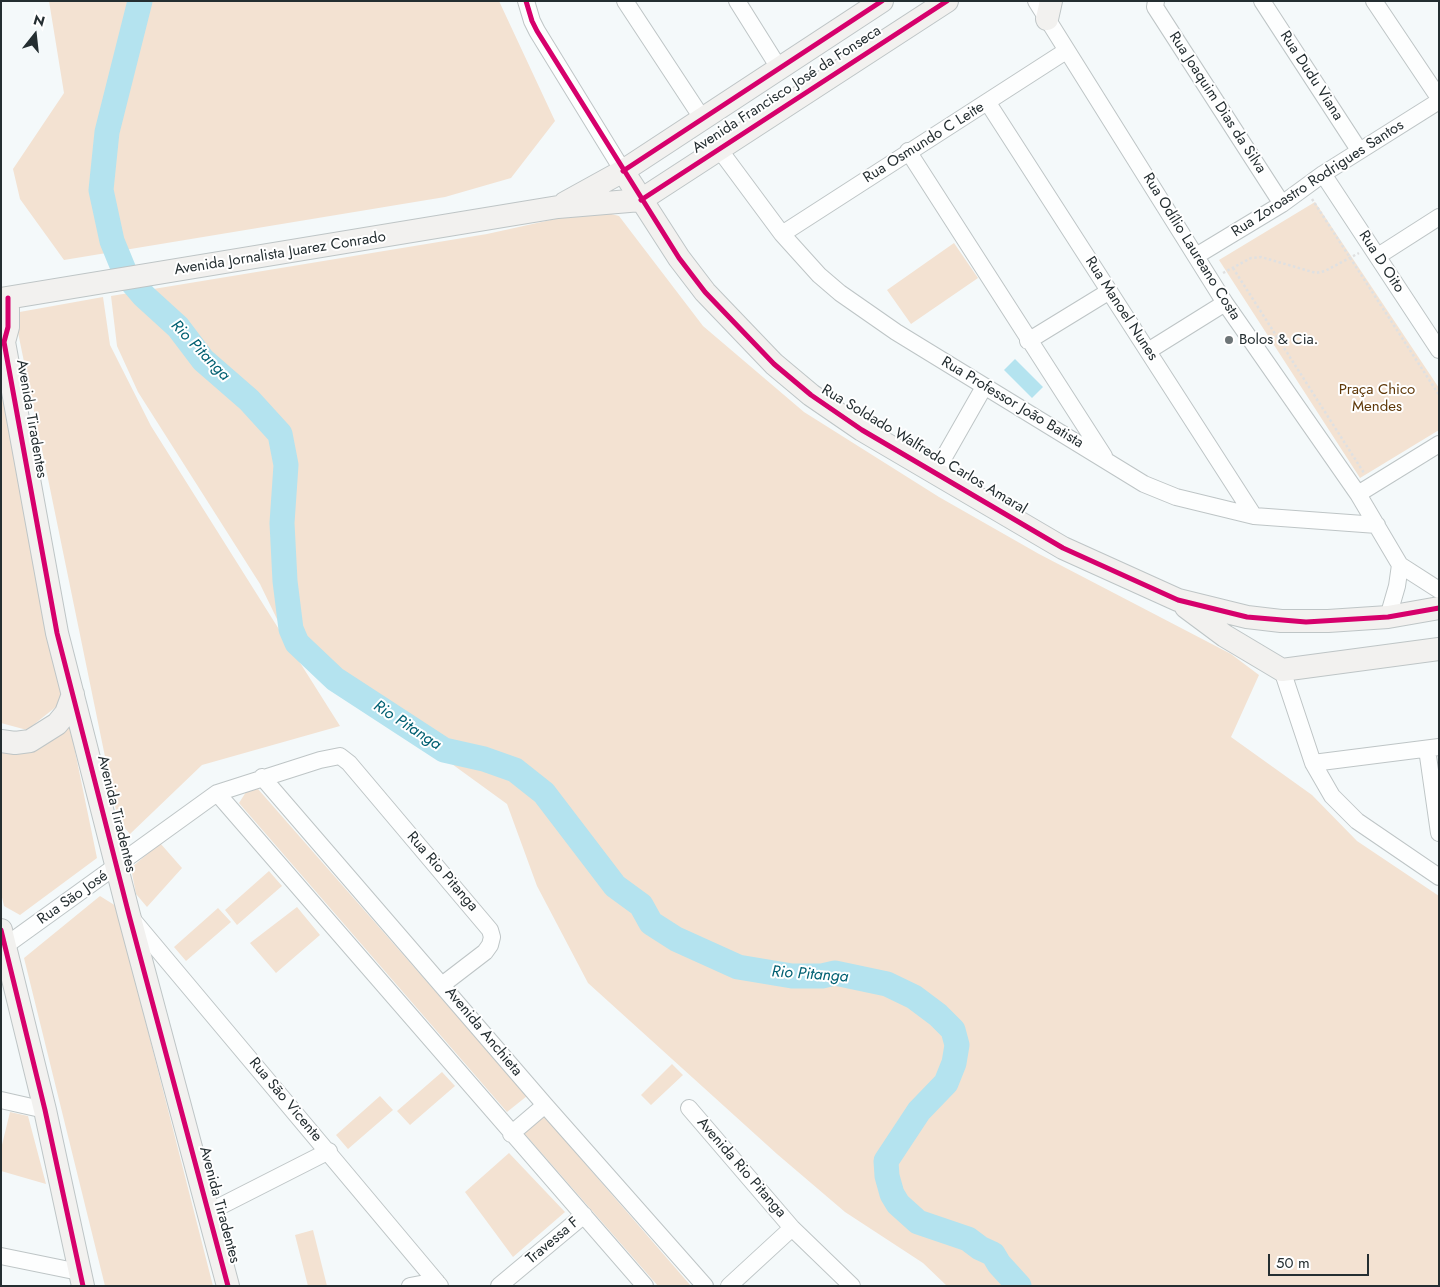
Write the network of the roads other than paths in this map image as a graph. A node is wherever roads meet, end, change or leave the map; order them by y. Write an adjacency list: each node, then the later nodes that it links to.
1 (526, 1): 18 (street)
2 (625, 1): 14 (street)
3 (737, 1): 11 (street)
4 (882, 1): 11 (street, Avenida Francisco José da Fonseca)
5 (947, 1): 15 (street, Avenida Francisco José da Fonseca)
6 (1156, 1): 21 (street, Rua Joaquim Dias da Silva)
7 (1262, 1): 16 (street, Rua Dudu Viana)
8 (1374, 1): 12 (street)
9 (1045, 7): 10 (street, Rua Odílio Laureano Costa)
10 (1066, 51): 13 (street, Rua Osmundo C Leite); 26 (street, Rua Odílio Laureano Costa)
11 (779, 68): 14 (street, Avenida Francisco José da Fonseca)
12 (1439, 99): 16 (street, Rua Zoroastro Rodrigues Santos)
13 (988, 103): 17 (street, Rua Osmundo C Leite); 27 (street, Rua Manoel Nunes)
14 (702, 118): 18 (street, Avenida Francisco José da Fonseca)
15 (719, 150): 20 (street, Avenida Francisco José da Fonseca); 24 (street, Rua Professor João Batista)
16 (1360, 150): 19 (street, Rua Zoroastro Rodrigues Santos)
17 (908, 151): 24 (street, Rua Osmundo C Leite); 32 (street)
18 (623, 171): 20 (street, Rua Soldado Walfredo Carlos Amaral); 22 (street, Avenida Jornalista Juarez Conrado)
19 (1323, 174): 21 (street, Rua Zoroastro Rodrigues Santos); 25 (street, Rua D Oito)
20 (641, 200): 22 (street, Avenida Jornalista Juarez Conrado); 38 (street, Rua Soldado Walfredo Carlos Amaral)
21 (1282, 204): 26 (street, Rua Zoroastro Rodrigues Santos)
22 (558, 207): 28 (street, Avenida Jornalista Juarez Conrado)
23 (1439, 217): 25 (street)
24 (782, 234): 35 (street, Rua Professor João Batista)
25 (1374, 251): 30 (street, Rua D Oito)
26 (1196, 256): 29 (street, Rua Odílio Laureano Costa)
27 (1108, 292): 32 (street); 34 (street, Rua Manoel Nunes)
28 (5, 298): 31 (street, Avenida Tiradentes)
29 (1225, 303): 34 (street); 39 (street, Rua Odílio Laureano Costa)
30 (1434, 331): 33 (street, Rua D Oito)
31 (3, 341): 51 (street, Avenida Tiradentes)
32 (1028, 341): 37 (street)
33 (1439, 350)
34 (1148, 351): 40 (street, Rua Manoel Nunes)
35 (984, 386): 37 (street, Rua Professor João Batista); 38 (street)
36 (1439, 444): 39 (street)
37 (1107, 461): 40 (street, Rua Professor João Batista)
38 (936, 473): 44 (street, Rua Soldado Walfredo Carlos Amaral)
39 (1358, 494): 41 (street, Rua Odílio Laureano Costa)
40 (1254, 516): 41 (street, Rua Professor João Batista)
41 (1377, 525): 42 (street, Rua Odílio Laureano Costa)
42 (1400, 565): 43 (street); 47 (street)
43 (1439, 590)
44 (1178, 600): 46 (street); 49 (street)
45 (1439, 608): 47 (street)
46 (1247, 617): 47 (street); 49 (street)
47 (1388, 617)
48 (1439, 649): 50 (street)
49 (1252, 652): 50 (street)
50 (1282, 670): 55 (street)
51 (73, 694): 52 (street); 59 (street, Avenida Tiradentes)
52 (1, 741)
53 (1433, 748): 55 (street); 58 (street)
54 (342, 757): 56 (street, Rua São José); 63 (street, Rua Rio Pitanga)
55 (1313, 763): 60 (street)
56 (262, 778): 57 (street, Rua São José); 63 (street, Avenida Anchieta)
57 (217, 793): 59 (street, Rua São José); 68 (street)
58 (1439, 833)
59 (116, 867): 61 (street, Avenida Tiradentes); 62 (street, Rua São José)
60 (1439, 877)
61 (128, 915): 69 (street, Rua São Vicente); 70 (street, Avenida Tiradentes)
62 (2, 942): 67 (street)
63 (442, 985): 65 (street, Avenida Anchieta)
64 (1, 1100): 67 (street)
65 (545, 1105): 68 (street); 80 (street, Avenida Anchieta)
66 (689, 1108): 72 (street, Avenida Rio Pitanga)
67 (45, 1110): 74 (street)
68 (511, 1134): 71 (street)
69 (329, 1151): 70 (street); 75 (street, Rua São Vicente)
70 (207, 1213): 76 (street, Avenida Tiradentes)
71 (584, 1215): 78 (street, Travessa F); 79 (street)
72 (792, 1228): 81 (street); 82 (street, Avenida Rio Pitanga)
73 (1, 1256): 74 (street)
74 (81, 1279)
75 (438, 1284): 77 (street)
76 (228, 1286)
77 (410, 1286)
78 (499, 1286)
79 (645, 1286)
80 (705, 1286)
81 (729, 1286)
82 (852, 1286)

